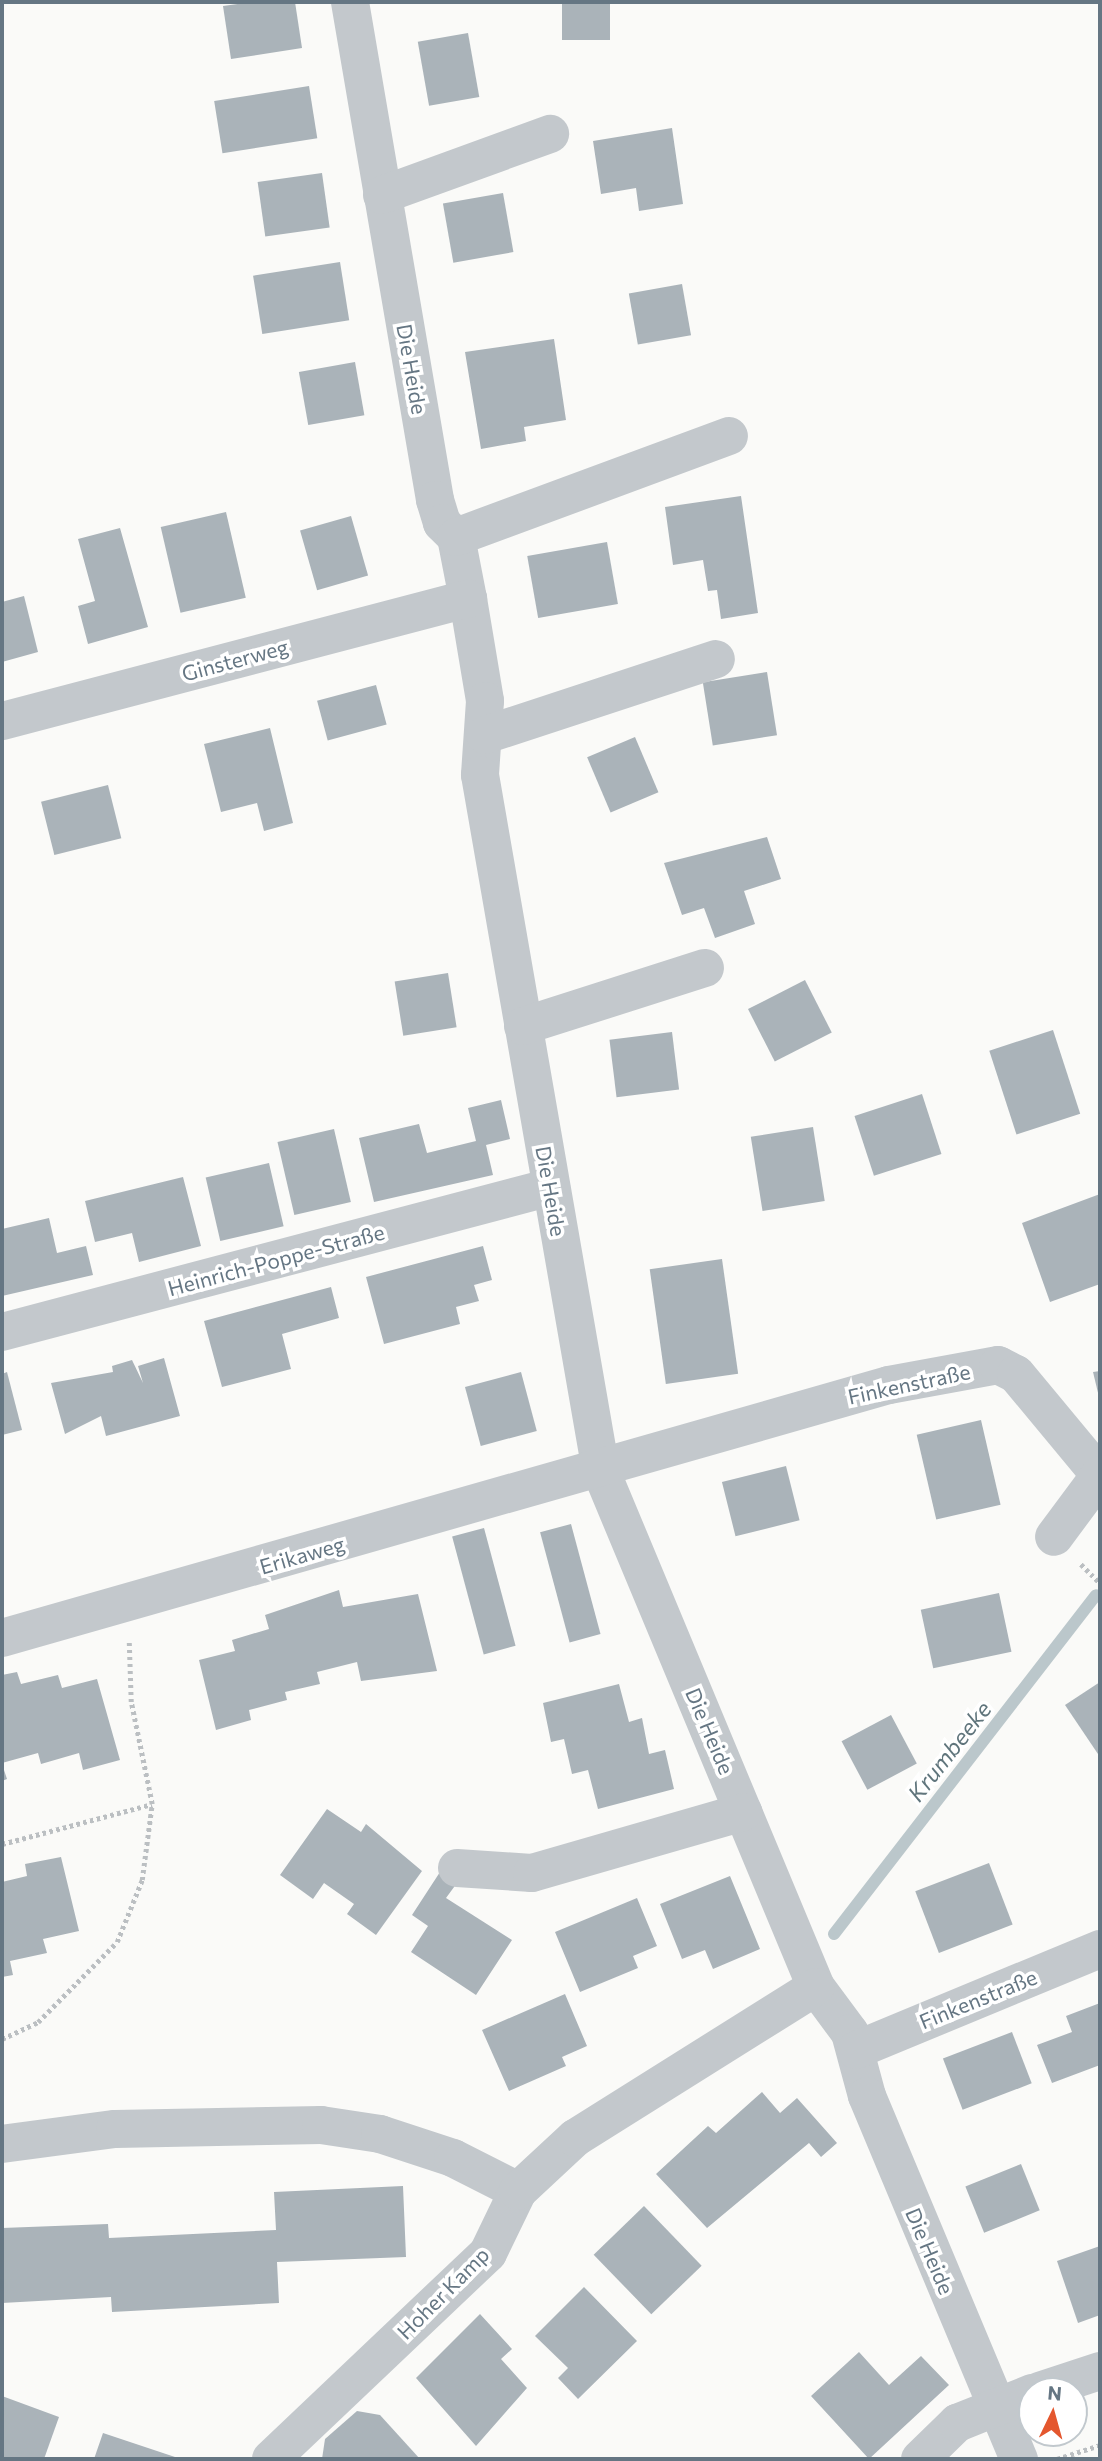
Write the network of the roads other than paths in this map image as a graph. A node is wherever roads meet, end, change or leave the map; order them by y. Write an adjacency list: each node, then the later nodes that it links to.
1 (350, 2): 3 (street, Die Heide)
2 (550, 134): 3 (street)
3 (382, 195): 5 (street, Die Heide)
4 (729, 436): 5 (street)
5 (456, 537): 6 (street, Die Heide)
6 (468, 598): 8 (street, Ginsterweg); 9 (street, Die Heide)
7 (716, 659): 9 (street)
8 (2, 721)
9 (485, 735): 11 (street, Die Heide)
10 (705, 968): 11 (street)
11 (523, 1026): 12 (street, Die Heide)
12 (551, 1187): 13 (street, Heinrich-Poppe-Straße); 14 (street, Die Heide)
13 (2, 1332)
14 (601, 1471): 15 (street, Finkenstraße); 16 (street, Erikaweg); 17 (street, Die Heide)
15 (1054, 1537)
16 (2, 1638)
17 (743, 1812): 18 (street); 20 (street, Die Heide)
18 (457, 1868)
19 (1100, 1949): 21 (street, Finkenstraße)
20 (816, 1987): 21 (street, Die Heide); 23 (street, Hoher Kamp)
21 (856, 2050): 27 (street, Die Heide)
22 (2, 2144): 23 (street)
23 (518, 2191): 28 (street, Hoher Kamp)
24 (1100, 2371): 25 (street)
25 (1082, 2377)
26 (1018, 2398): 27 (street)
27 (996, 2405): 29 (street); 30 (street, Die Heide)
28 (271, 2459)
29 (920, 2459)
30 (1019, 2459)

